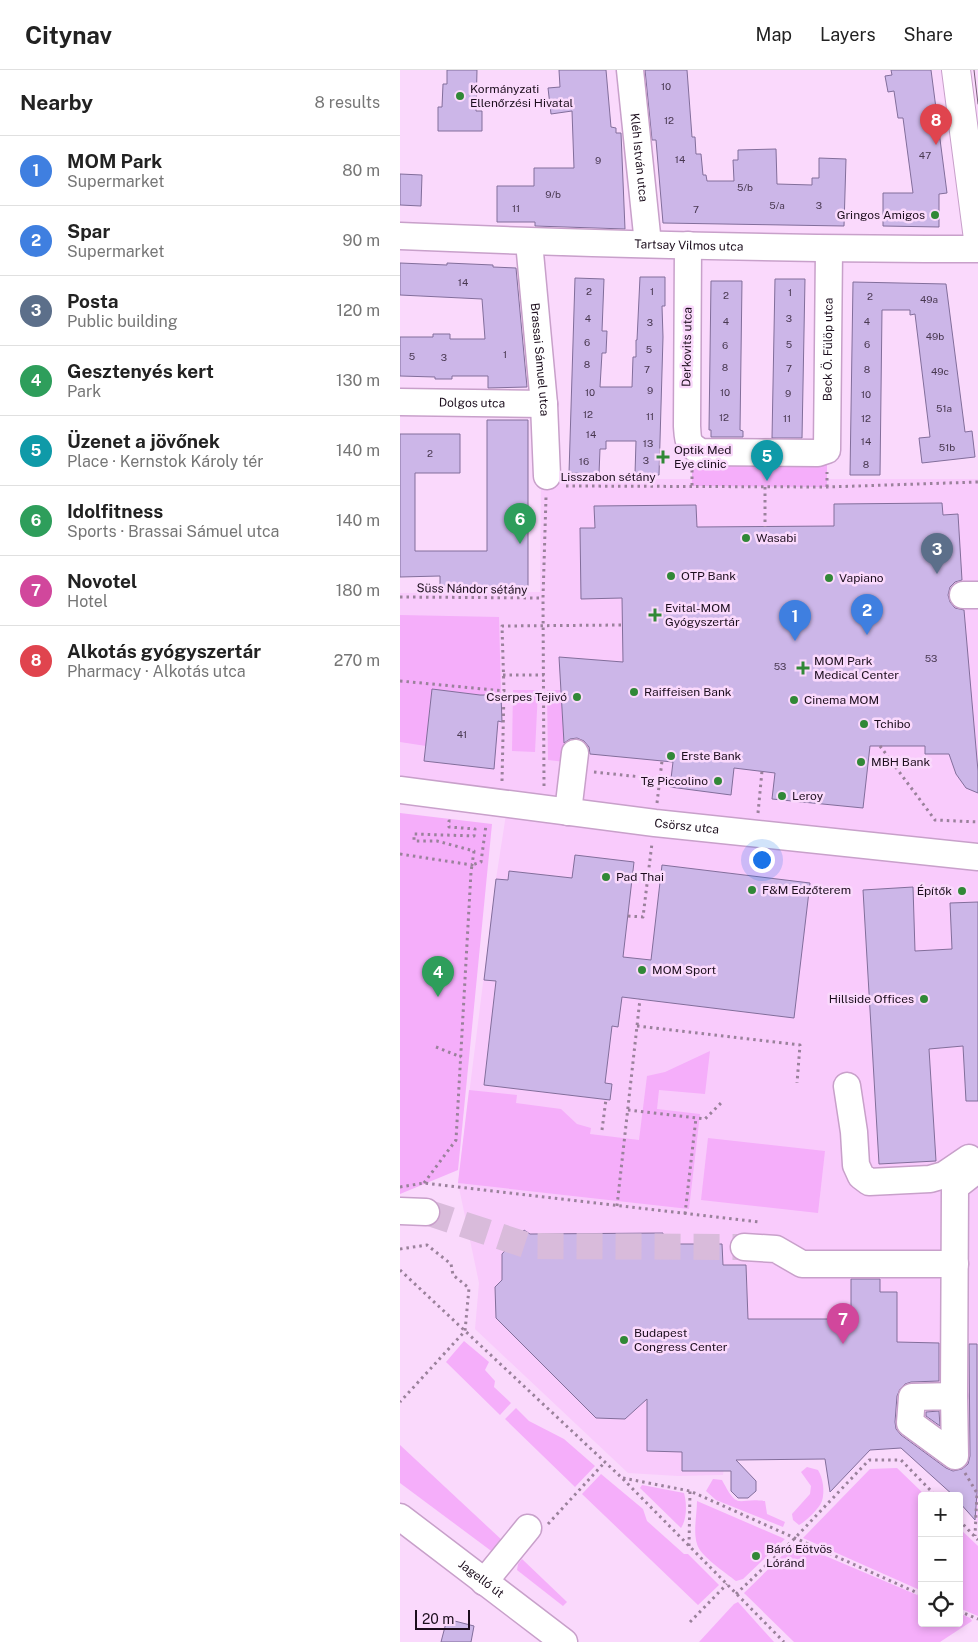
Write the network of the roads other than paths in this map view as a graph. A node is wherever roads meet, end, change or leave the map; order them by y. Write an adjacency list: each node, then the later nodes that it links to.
1 (630, 70): 6 (street, Kléh István utca)
2 (956, 70): 4 (main road)
3 (400, 236): 5 (street, Tartsay Vilmos utca)
4 (978, 240)
5 (529, 242): 6 (street, Tartsay Vilmos utca); 11 (street, Brassai Sámuel utca)
6 (648, 244): 7 (street, Tartsay Vilmos utca)
7 (688, 245): 8 (street, Tartsay Vilmos utca); 12 (street, Derkovits utca)
8 (829, 249): 9 (street, Tartsay Vilmos utca); 12 (street, Beck Ö. Fülöp utca)
9 (978, 249)
10 (400, 402): 11 (street, Dolgos utca)
11 (544, 404): 13 (street, Brassai Sámuel utca)
12 (827, 450)
13 (550, 486)
14 (574, 762): 16 (street)
15 (400, 790): 16 (street, Csörsz utca)
16 (568, 812): 17 (street, Csörsz utca)
17 (977, 856)
18 (847, 1086): 19 (street)
19 (978, 1152)
20 (978, 1169): 24 (street)
21 (400, 1211): 22 (street)
22 (426, 1212)
23 (744, 1247): 24 (street)
24 (955, 1264): 25 (street)
25 (954, 1396)
26 (400, 1517): 28 (street, Jagelló út)
27 (535, 1529): 28 (street)
28 (484, 1582): 29 (street, Jagelló út)
29 (564, 1642)

